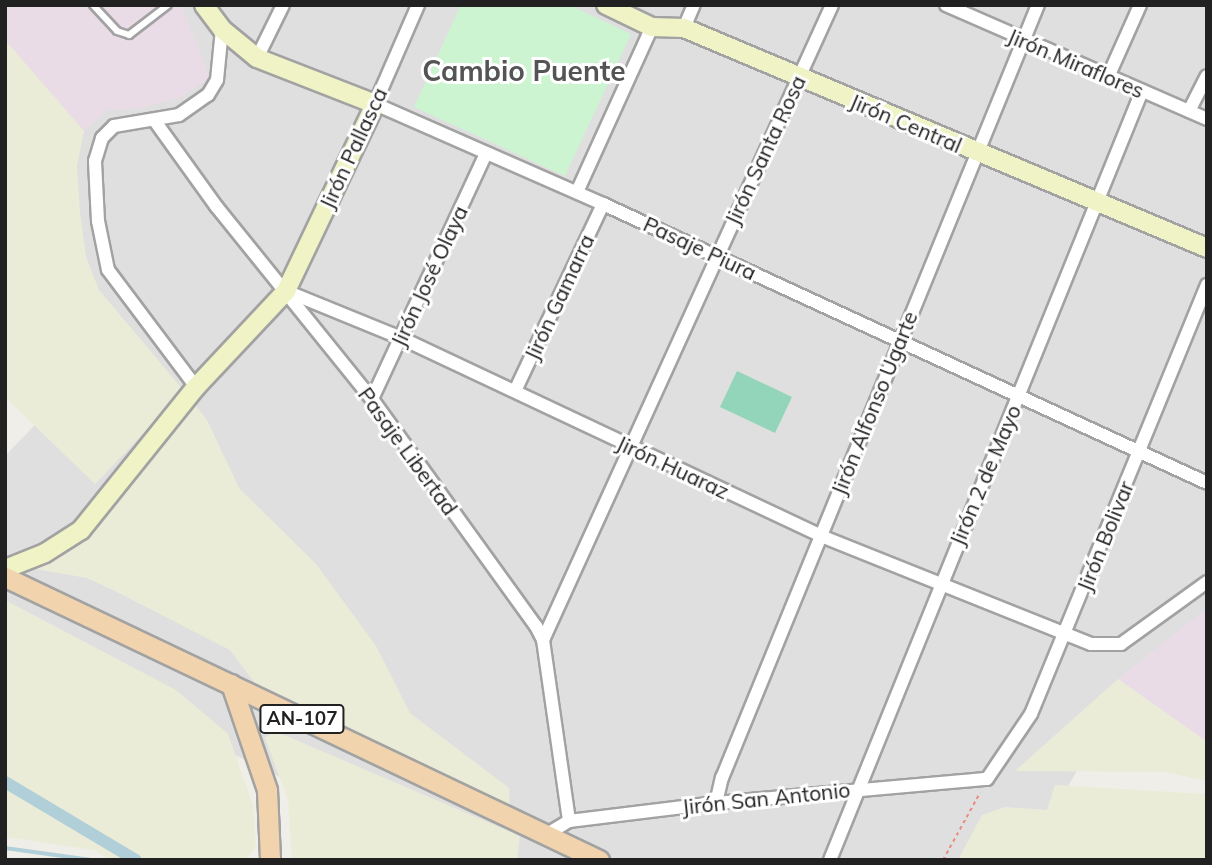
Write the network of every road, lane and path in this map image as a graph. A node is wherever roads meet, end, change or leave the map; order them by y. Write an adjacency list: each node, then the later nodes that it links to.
1 (93, 5): 2 (lane)
2 (168, 5)
3 (204, 5): 14 (street, Pasaje Piura)
4 (282, 5): 16 (street)
5 (418, 5): 21 (street, Jirón Pallasca)
6 (606, 5): 12 (street, Jirón Central)
7 (694, 5): 13 (street)
8 (832, 5): 18 (street, Jirón Santa Rosa)
9 (946, 5): 15 (street, Jirón Miraflores)
10 (1038, 5): 15 (street, Jirón Alfonso Ugarte)
11 (1140, 5): 19 (street)
12 (652, 27): 13 (street, Jirón Central); 27 (street)
13 (684, 27): 18 (street, Jirón Central)
14 (222, 29): 16 (street, Pasaje Piura); 24 (street)
15 (1022, 40): 19 (street, Jirón Miraflores); 26 (street, Jirón Alfonso Ugarte)
16 (257, 58): 21 (street, Pasaje Piura)
17 (1207, 76): 22 (street)
18 (798, 77): 26 (street, Jirón Central); 31 (street, Jirón Santa Rosa)
19 (1108, 77): 20 (street, Jirón Miraflores)
20 (1142, 91): 22 (street, Jirón Miraflores); 29 (street, Jirón 2 de Mayo)
21 (374, 104): 25 (street, Pasaje Piura); 33 (street, Jirón Pallasca)
22 (1189, 111): 23 (street, Jirón Miraflores)
23 (1207, 119)
24 (155, 121): 33 (street, Pasaje Libertad); 36 (street)
25 (486, 153): 27 (street, Pasaje Piura); 34 (street, Jirón José Olaya)
26 (975, 153): 29 (street, Jirón Central); 35 (street, Jirón Alfonso Ugarte)
27 (577, 192): 28 (street, Pasaje Piura)
28 (603, 204): 31 (street, Pasaje Piura); 37 (street, Jirón Gamarra)
29 (1094, 204): 30 (street, Jirón Central); 38 (street, Jirón 2 de Mayo)
30 (1207, 248)
31 (716, 256): 35 (street, Pasaje Piura); 40 (street, Jirón Santa Rosa)
32 (1207, 285): 41 (street, Jirón Bolivar)
33 (286, 291): 34 (street, Jirón Huaraz); 36 (street, Jirón Pallasca); 39 (street, Pasaje Libertad)
34 (401, 338): 37 (street, Jirón Huaraz); 39 (street, Jirón José Olaya)
35 (899, 342): 38 (street, Pasaje Piura); 43 (street, Jirón Alfonso Ugarte)
36 (196, 387): 44 (street, Jirón Pallasca)
37 (515, 391): 40 (street, Jirón Huaraz)
38 (1018, 396): 41 (street, Pasaje Piura); 47 (street, Jirón 2 de Mayo)
39 (372, 399): 49 (street, Pasaje Libertad)
40 (629, 447): 43 (street, Jirón Huaraz); 49 (street, Jirón Santa Rosa)
41 (1140, 453): 42 (street, Pasaje Piura); 48 (street, Jirón Bolivar)
42 (1207, 483)
43 (821, 536): 47 (street, Jirón Huaraz); 53 (street, Jirón Alfonso Ugarte)
44 (5, 569)
45 (5, 577): 50 (main road, AN-107)
46 (1207, 582): 48 (street)
47 (940, 585): 48 (street, Jirón Huaraz); 52 (street, Jirón 2 de Mayo)
48 (1065, 633): 51 (street, Jirón Bolivar)
49 (543, 640): 54 (street, Pasaje Libertad)
50 (231, 684): 55 (main road, AN-107); 56 (main road)
51 (987, 779): 52 (street, Jirón San Antonio); 59 (path)
52 (862, 788): 53 (street, Jirón San Antonio); 58 (street, Jirón 2 de Mayo)
53 (716, 803): 54 (street, Jirón San Antonio)
54 (569, 821): 55 (street, Jirón San Antonio)
55 (549, 834): 57 (main road, AN-107)
56 (270, 859)
57 (599, 860)
58 (830, 860)
59 (943, 860)

